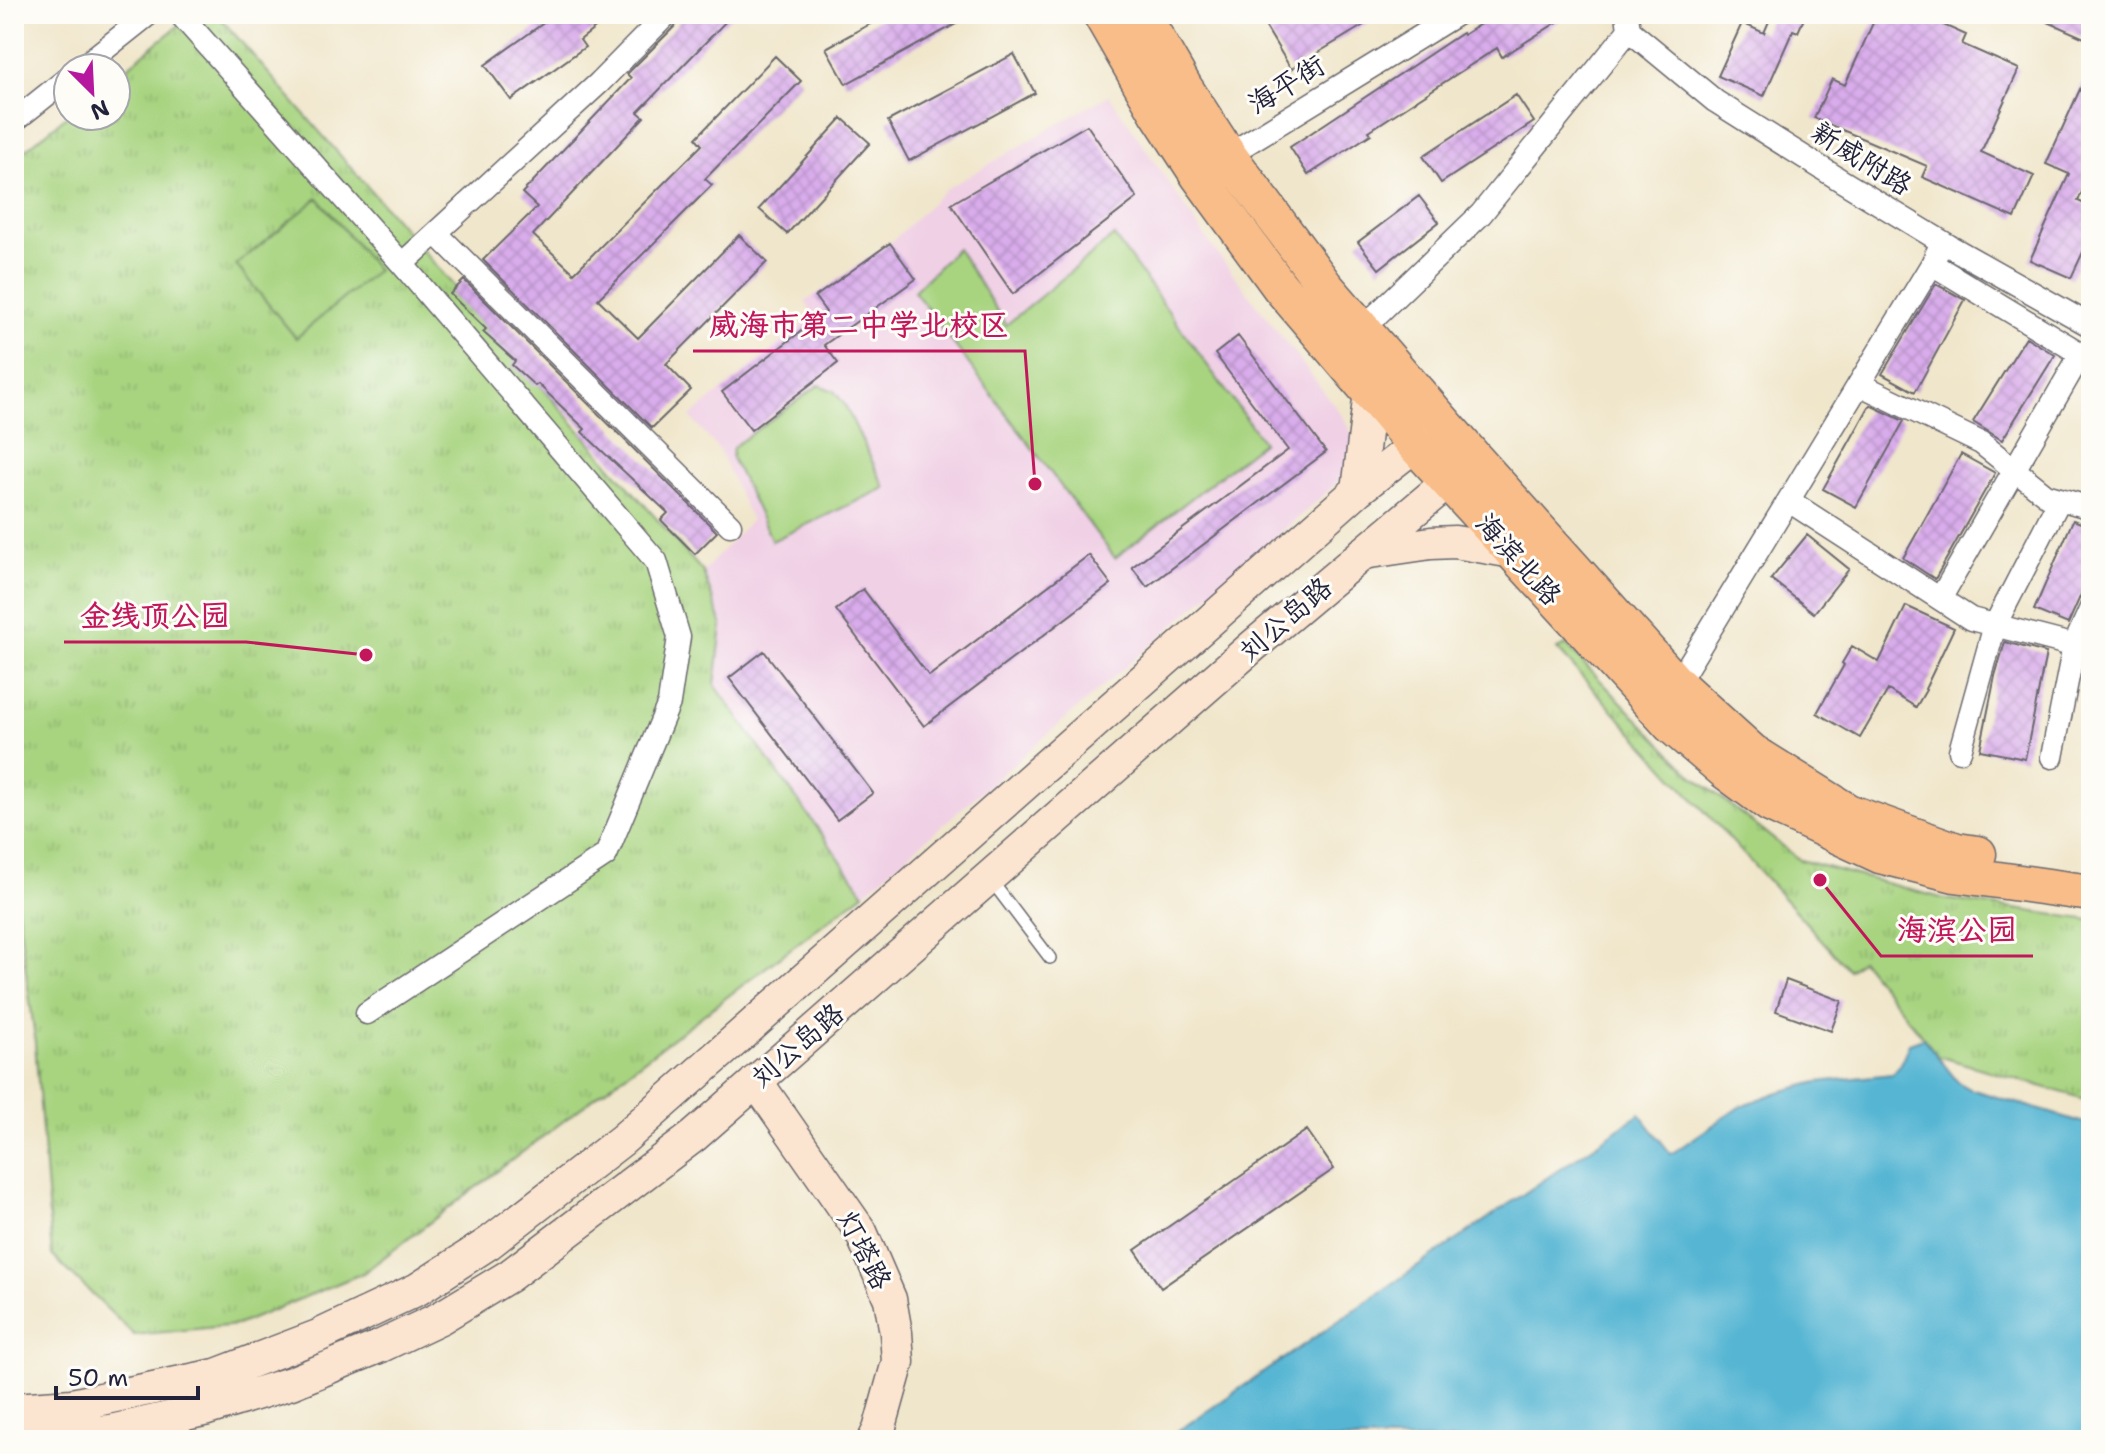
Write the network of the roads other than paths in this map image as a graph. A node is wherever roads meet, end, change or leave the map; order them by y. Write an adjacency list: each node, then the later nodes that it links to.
1 (149, 14): 8 (street)
2 (180, 14): 14 (street)
3 (667, 14): 12 (street)
4 (1101, 14): 20 (main road, 海滨北路)
5 (1142, 14): 11 (main road, 海滨北路)
6 (1457, 14): 11 (street, 海平街)
7 (1628, 22): 13 (street, 新威附路); 17 (street)
8 (101, 52)
9 (52, 91): 10 (street)
10 (14, 121)
11 (1228, 155): 17 (main road, 海滨北路)
12 (436, 233): 14 (street); 29 (street)
13 (1942, 242): 15 (street); 16 (street, 新威附路)
14 (402, 264): 43 (street)
15 (1932, 264): 18 (street); 19 (street)
16 (2091, 326)
17 (1362, 329): 21 (main road, 海滨北路)
18 (2086, 357): 24 (street)
19 (1859, 384): 24 (street); 27 (street)
20 (1370, 392): 22 (main road, 海滨北路); 25 (main road)
21 (1443, 422): 22 (main road, 刘公岛路); 23 (main road, 海滨北路)
22 (1415, 445): 23 (main road, 海滨北路); 25 (main road, 刘公岛路)
23 (1462, 470): 30 (main road, 海滨北路); 31 (main road, 刘公岛路); 36 (main road, 海滨北路)
24 (2015, 470): 26 (street); 32 (street)
25 (1358, 490): 45 (main road, 刘公岛路)
26 (2060, 499): 28 (street); 34 (street)
27 (1789, 501): 32 (street); 36 (street)
28 (2091, 508)
29 (730, 525)
30 (1513, 552): 31 (main road); 41 (main road, 海滨北路)
31 (1363, 553): 40 (main road, 刘公岛路)
32 (1940, 599): 34 (street)
33 (2091, 608): 35 (street)
34 (1995, 625): 35 (street); 37 (street)
35 (2083, 648): 38 (street)
36 (1677, 684): 39 (main road, 海滨北路)
37 (1960, 751)
38 (2052, 757)
39 (2091, 869)
40 (989, 878): 42 (lane); 44 (main road, 刘公岛路)
41 (2091, 893)
42 (1050, 958)
43 (367, 1013)
44 (756, 1081): 46 (main road, 刘公岛路); 47 (main road, 灯塔路)
45 (14, 1409)
46 (14, 1438)
47 (874, 1440)

